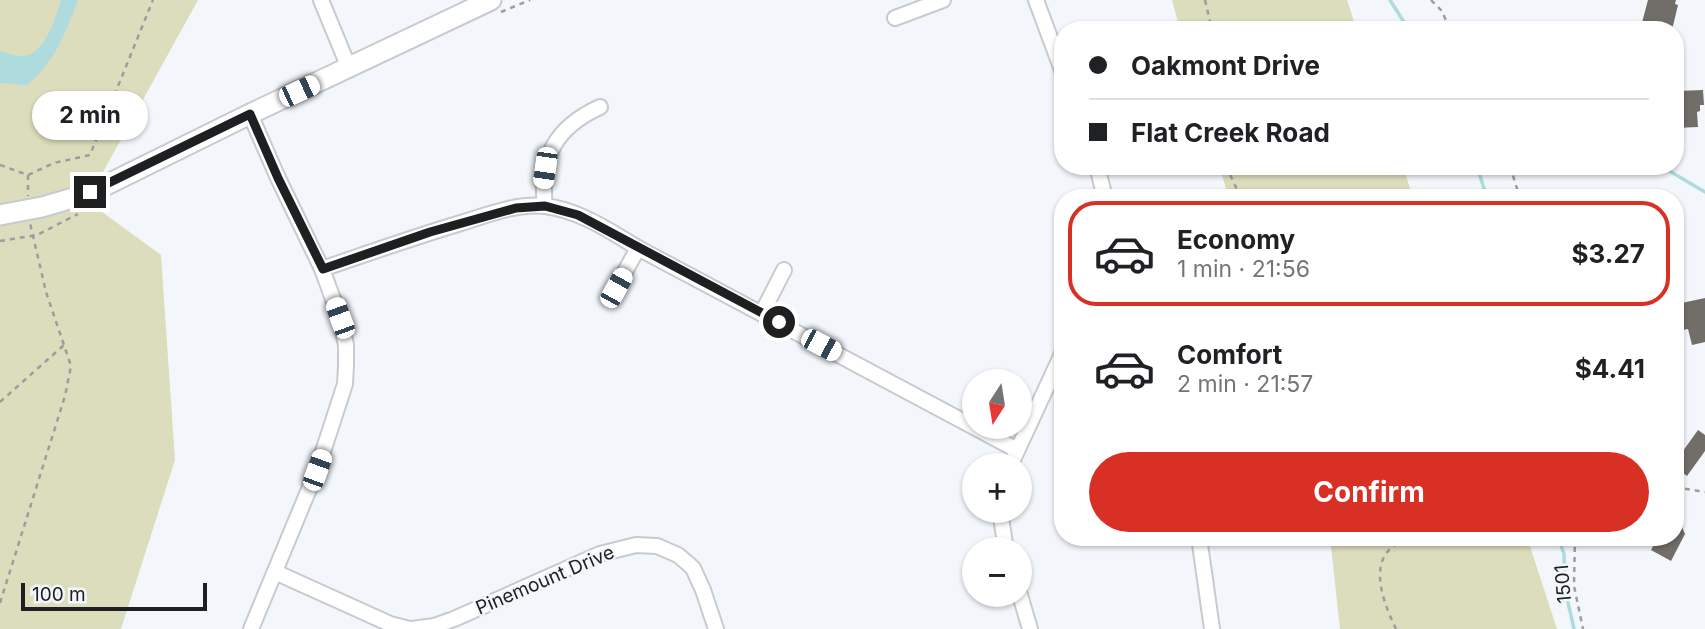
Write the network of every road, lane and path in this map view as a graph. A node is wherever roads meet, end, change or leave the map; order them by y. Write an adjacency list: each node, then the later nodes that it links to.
1 (153, 0): 16 (path)
2 (321, 0): 12 (street)
3 (491, 0): 12 (street)
4 (943, 0): 8 (street)
5 (1036, 0): 11 (street)
6 (1205, 0): 9 (path)
7 (1431, 0): 10 (path)
8 (895, 18)
9 (1210, 21)
10 (1446, 21)
11 (1054, 48)
12 (348, 68): 14 (street)
13 (600, 107): 17 (street)
14 (250, 114): 18 (street); 21 (street)
15 (0, 165): 16 (path)
16 (28, 175): 18 (path)
17 (545, 206): 20 (street); 21 (street)
18 (29, 210): 19 (street); 25 (path)
19 (0, 215)
20 (638, 248): 23 (street); 24 (street)
21 (323, 269): 35 (street)
22 (784, 270): 24 (street)
23 (616, 288)
24 (762, 313): 28 (street)
25 (64, 345): 27 (path); 36 (path)
26 (1054, 371): 28 (street)
27 (0, 402)
28 (1017, 450): 29 (street)
29 (1016, 453)
30 (1684, 488): 31 (path)
31 (1705, 492)
32 (1200, 546): 43 (street)
33 (1393, 546): 44 (path)
34 (1575, 546): 45 (path, 1501)
35 (275, 572): 39 (street); 40 (street, Pinemount Drive)
36 (0, 603)
37 (1024, 607): 42 (street)
38 (455, 624): 40 (street, Pinemount Drive); 41 (street, Pinemount Drive)
39 (251, 629)
40 (411, 629)
41 (716, 629)
42 (1030, 629)
43 (1212, 629)
44 (1396, 629)
45 (1583, 629)

